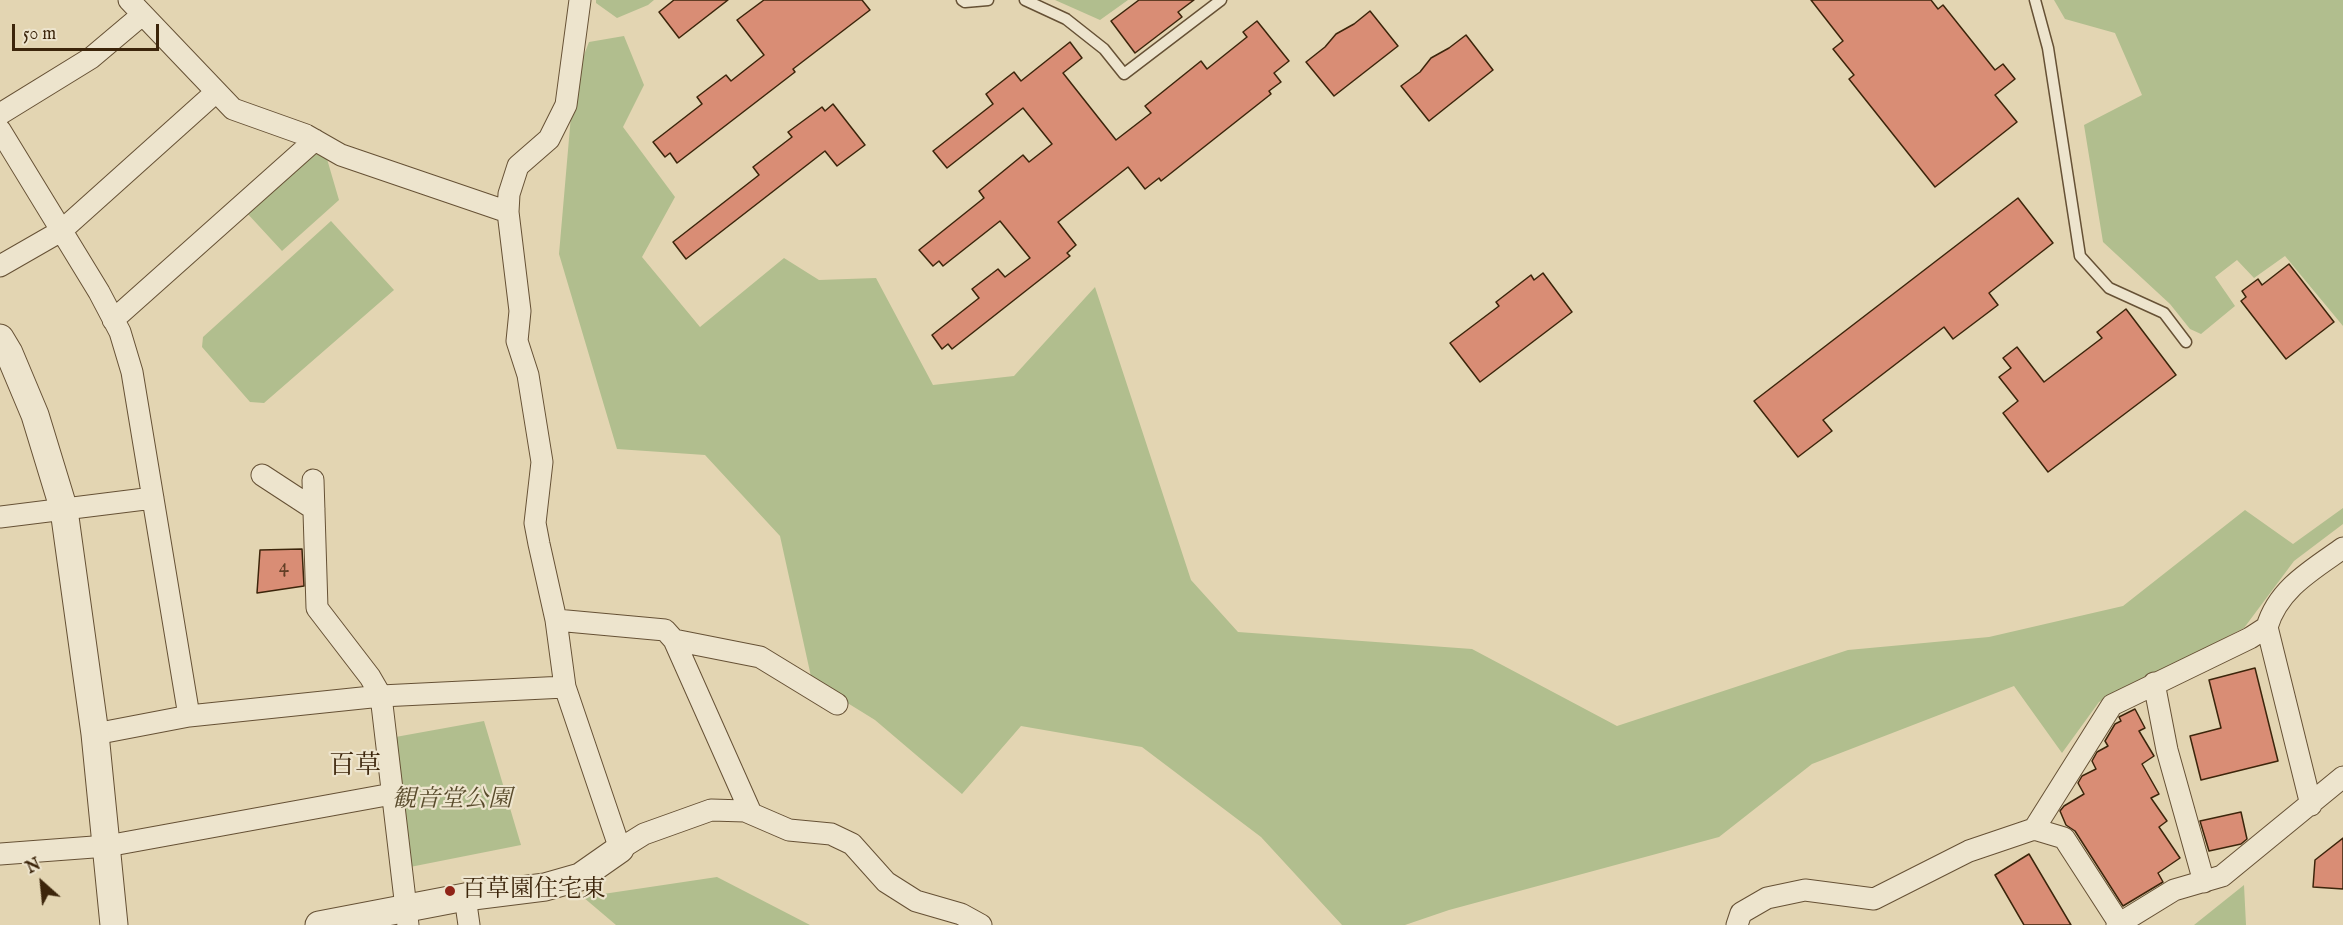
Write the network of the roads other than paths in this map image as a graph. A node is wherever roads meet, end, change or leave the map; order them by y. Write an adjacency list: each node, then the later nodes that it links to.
1 (580, 0): 12 (street)
2 (962, 0): 3 (lane)
3 (988, 0)
4 (1025, 0): 5 (lane)
5 (1221, 0)
6 (2035, 0): 17 (lane)
7 (135, 8): 8 (street); 9 (street)
8 (216, 92): 11 (street); 13 (street)
9 (0, 114)
10 (0, 130): 13 (street)
11 (315, 140): 12 (street); 15 (street)
12 (508, 212): 25 (street)
13 (61, 231): 14 (street); 15 (street)
14 (0, 266)
15 (113, 320): 20 (street)
16 (0, 338): 22 (street)
17 (2186, 342)
18 (262, 475): 21 (street)
19 (313, 480): 21 (street)
20 (153, 498): 22 (street); 32 (street)
21 (314, 509): 30 (street)
22 (64, 510): 23 (street); 33 (street)
23 (0, 518)
24 (2343, 548): 26 (street)
25 (556, 620): 27 (street); 29 (street)
26 (2267, 627): 28 (street); 36 (street)
27 (674, 640): 31 (street); 37 (street)
28 (2154, 683): 38 (street); 42 (street)
29 (565, 687): 30 (street); 40 (street)
30 (381, 696): 32 (street); 35 (street)
31 (837, 704)
32 (189, 716): 33 (street)
33 (95, 734): 39 (street)
34 (2343, 777): 36 (street)
35 (392, 794): 39 (street); 44 (street)
36 (2311, 805): 42 (street)
37 (751, 813): 40 (street); 49 (street)
38 (2034, 829): 45 (street); 50 (street)
39 (107, 846): 41 (street); 46 (street)
40 (620, 849): 43 (street)
41 (0, 854)
42 (2204, 882): 45 (street)
43 (465, 897): 44 (street); 48 (street)
44 (407, 917): 47 (street)
45 (2118, 924)
46 (114, 925)
47 (319, 925)
48 (469, 925)
49 (981, 925)
50 (1737, 925)

